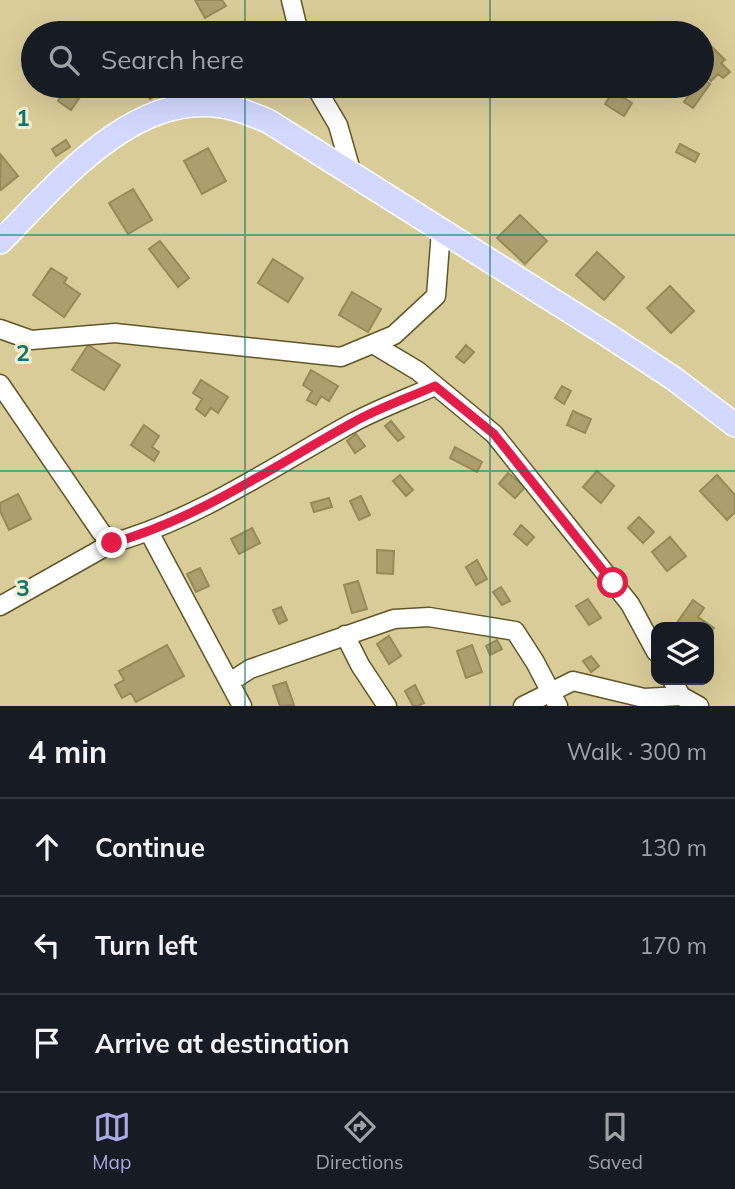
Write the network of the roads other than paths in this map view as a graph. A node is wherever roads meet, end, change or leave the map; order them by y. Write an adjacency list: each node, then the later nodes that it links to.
1 (291, 0): 2 (street)
2 (296, 21)
3 (323, 98): 4 (street)
4 (352, 174): 5 (main road); 6 (main road)
5 (441, 231): 8 (street); 11 (main road)
6 (0, 242)
7 (0, 329): 8 (street)
8 (373, 344): 10 (street)
9 (0, 384): 13 (street)
10 (435, 386): 12 (street); 16 (street)
11 (733, 421)
12 (149, 532): 13 (street); 17 (street)
13 (112, 543): 14 (street)
14 (0, 606)
15 (345, 635): 17 (street); 20 (street); 22 (street)
16 (651, 643)
17 (230, 682): 21 (street)
18 (675, 685): 19 (street)
19 (681, 696): 20 (street); 24 (street)
20 (554, 699): 23 (street)
21 (242, 706)
22 (387, 706)
23 (523, 706)
24 (699, 706)

